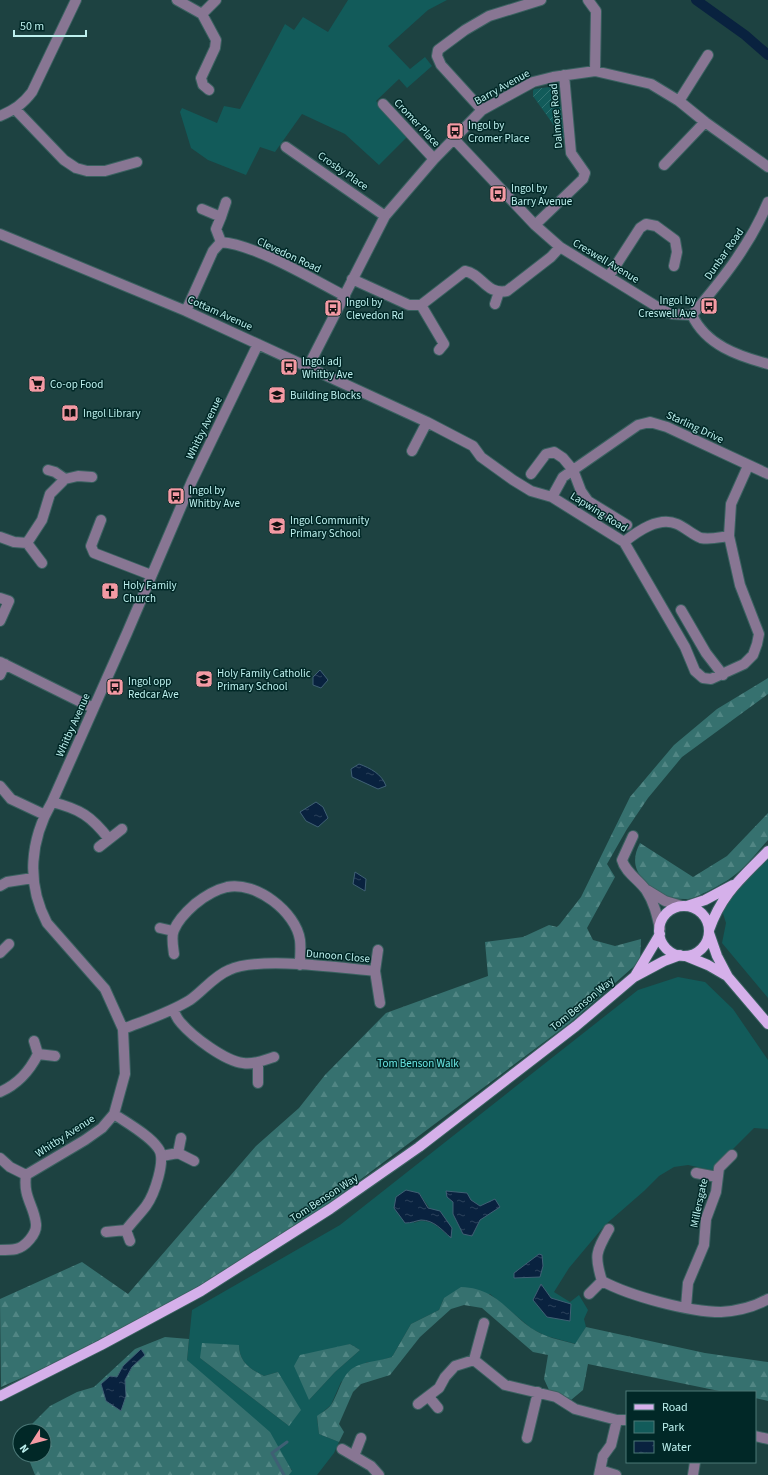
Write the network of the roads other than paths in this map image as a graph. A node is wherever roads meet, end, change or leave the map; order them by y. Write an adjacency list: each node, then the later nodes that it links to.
1 (76, 0): 13 (street)
2 (177, 0): 6 (street)
3 (216, 0): 6 (street)
4 (541, 0): 14 (street)
5 (588, 0): 8 (street)
6 (202, 14): 10 (street)
7 (708, 55): 11 (street)
8 (595, 71): 9 (street, Barry Avenue); 11 (street, Barry Avenue)
9 (564, 75): 14 (street, Barry Avenue); 28 (street, Dalmore Road)
10 (209, 90)
11 (679, 101): 16 (street, Barry Avenue)
12 (383, 104): 19 (street, Cromer Place)
13 (15, 109): 15 (street); 20 (street)
14 (482, 110): 17 (street, Barry Avenue)
15 (0, 116)
16 (705, 122): 21 (street); 22 (street, Barry Avenue)
17 (454, 139): 19 (street, Barry Avenue); 28 (street, Creswell Avenue)
18 (286, 146): 26 (street, Crosby Place)
19 (434, 159): 26 (street, Barry Avenue)
20 (137, 162)
21 (663, 164)
22 (768, 166)
23 (226, 202): 27 (street)
24 (768, 202): 40 (street, Dunbar Road)
25 (202, 209): 27 (street)
26 (385, 216): 34 (street, Barry Avenue)
27 (221, 217): 30 (street)
28 (535, 225): 31 (street, Creswell Avenue)
29 (0, 234): 39 (street, Cottam Avenue)
30 (221, 242): 36 (street, Clevedon Road); 39 (street)
31 (560, 247): 33 (street, Creswell Avenue); 35 (street)
32 (674, 266): 33 (street)
33 (609, 276): 40 (street, Creswell Avenue)
34 (352, 279): 36 (street, Barry Avenue); 38 (street)
35 (500, 292): 37 (street); 38 (street)
36 (345, 296): 44 (street, Barry Avenue)
37 (495, 304)
38 (421, 305): 42 (street)
39 (186, 311): 41 (street, Cottam Avenue)
40 (692, 315): 43 (street)
41 (258, 344): 44 (street, Cottam Avenue); 63 (street, Whitby Avenue)
42 (439, 350)
43 (768, 364)
44 (308, 367): 45 (street, Cottam Avenue)
45 (427, 422): 46 (street, Cottam Avenue); 47 (street)
46 (473, 446): 55 (street, Lapwing Road)
47 (412, 451)
48 (748, 466): 50 (street, Starling Drive); 52 (street, Starling Drive); 58 (street, Lapwing Road)
49 (48, 470): 54 (street)
50 (573, 470): 51 (street); 55 (street, Starling Drive); 57 (street)
51 (531, 474)
52 (768, 474)
53 (92, 477): 54 (street)
54 (65, 479): 61 (street)
55 (552, 497): 60 (street, Lapwing Road)
56 (101, 520): 63 (street)
57 (627, 525)
58 (729, 536): 60 (street); 69 (street, Lapwing Road)
59 (0, 537): 61 (street)
60 (624, 542): 69 (street, Lapwing Road)
61 (27, 543): 62 (street)
62 (42, 563)
63 (151, 575): 70 (street, Whitby Avenue)
64 (0, 598): 66 (street)
65 (681, 610): 69 (street)
66 (0, 621)
67 (3, 663): 68 (street); 70 (street)
68 (0, 675)
69 (723, 675)
70 (93, 708): 72 (street, Whitby Avenue)
71 (0, 786): 73 (street)
72 (52, 802): 73 (street, Whitby Avenue); 76 (street)
73 (45, 815): 79 (street, Whitby Avenue)
74 (122, 829): 76 (street)
75 (633, 836): 82 (street)
76 (109, 839): 77 (street)
77 (99, 847)
78 (768, 851): 80 (main road)
79 (33, 878): 81 (street); 100 (street, Whitby Avenue)
80 (734, 884): 83 (main road); 86 (main road)
81 (0, 886)
82 (646, 889): 83 (street); 87 (street)
83 (684, 906): 86 (main road); 87 (main road)
84 (160, 928): 85 (street)
85 (173, 931): 91 (street); 93 (street, Dunoon Close)
86 (709, 931): 92 (main road); 96 (main road)
87 (660, 932): 92 (main road); 95 (main road, Tom Benson Way)
88 (9, 944): 90 (street)
89 (378, 950): 94 (street, Dunoon Close)
90 (0, 952)
91 (174, 954)
92 (682, 955): 95 (main road, Tom Benson Way); 96 (main road)
93 (300, 965): 94 (street, Dunoon Close); 98 (street, Dunoon Close)
94 (375, 971): 97 (street, Dunoon Close)
95 (634, 977): 130 (main road, Tom Benson Way)
96 (728, 977): 99 (main road)
97 (380, 1003)
98 (173, 1009): 100 (street, Dunoon Close); 105 (street)
99 (768, 1024)
100 (123, 1029): 108 (street, Whitby Avenue)
101 (34, 1041): 102 (street)
102 (38, 1054): 103 (street); 107 (street)
103 (55, 1056)
104 (274, 1057): 105 (street)
105 (258, 1063): 106 (street)
106 (258, 1083)
107 (0, 1092)
108 (114, 1114): 112 (street); 116 (street, Whitby Avenue)
109 (181, 1138): 110 (street)
110 (178, 1153): 112 (street); 114 (street)
111 (732, 1155): 117 (street, Millersgate)
112 (162, 1156): 119 (street)
113 (0, 1158): 116 (street)
114 (194, 1161)
115 (696, 1173): 117 (street)
116 (26, 1176): 122 (street)
117 (717, 1177): 126 (street, Millersgate)
118 (609, 1229): 123 (street)
119 (126, 1230): 120 (street); 121 (street)
120 (106, 1232)
121 (130, 1241)
122 (0, 1250)
123 (602, 1281): 124 (street); 126 (street)
124 (589, 1294)
125 (768, 1299): 126 (street)
126 (686, 1307)
127 (484, 1323): 128 (street)
128 (474, 1360): 129 (street); 131 (street)
129 (538, 1392): 134 (street); 137 (street)
130 (2, 1396)
131 (429, 1397): 132 (street); 133 (street)
132 (418, 1404)
133 (438, 1408)
134 (622, 1420): 142 (street)
135 (756, 1436): 138 (street)
136 (361, 1438): 140 (street)
137 (527, 1438)
138 (768, 1439)
139 (342, 1449): 140 (street)
140 (354, 1456): 143 (street)
141 (695, 1463): 145 (street)
142 (600, 1473): 144 (street)
143 (379, 1475)
144 (616, 1475)
145 (693, 1475)

